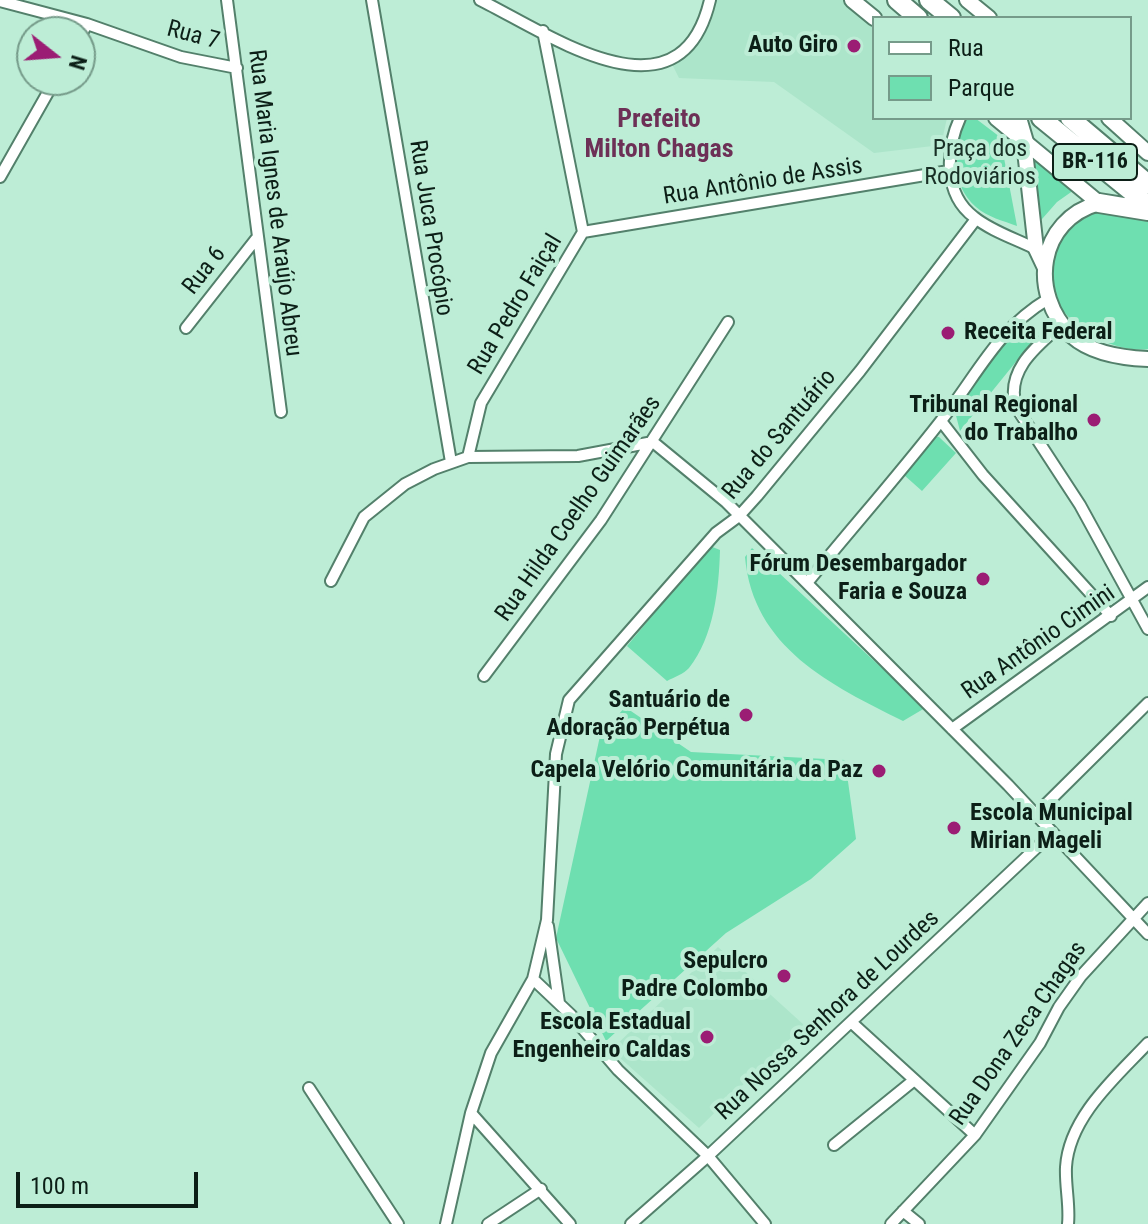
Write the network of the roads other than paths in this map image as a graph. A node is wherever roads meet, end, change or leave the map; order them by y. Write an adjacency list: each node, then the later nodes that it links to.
1 (227, 0): 17 (street, Rua Maria Ignes de Araújo Abreu)
2 (372, 0): 47 (street, Rua Juca Procópio)
3 (480, 0): 16 (street)
4 (710, 0): 16 (street)
5 (852, 0): 11 (main road)
6 (897, 0): 12 (highway)
7 (967, 0): 14 (main road)
8 (0, 1): 10 (street, Rua 7)
9 (931, 2): 13 (highway)
10 (57, 16)
11 (872, 16)
12 (916, 16)
13 (948, 16)
14 (987, 16)
15 (96, 27): 17 (street, Rua 7)
16 (543, 31): 34 (street, Rua Pedro Faiçal)
17 (237, 68): 35 (street, Rua Maria Ignes de Araújo Abreu)
18 (46, 96): 28 (street)
19 (959, 120): 27 (street)
20 (998, 120): 25 (main road)
21 (1018, 120): 25 (highway)
22 (1043, 120): 31 (highway, BR-116)
23 (1072, 120): 29 (highway, BR-116)
24 (1111, 120): 26 (main road)
25 (1024, 142): 30 (main road); 36 (main road)
26 (1148, 153)
27 (949, 171): 33 (street); 34 (street, Rua Antônio de Assis)
28 (0, 177)
29 (1148, 184)
30 (1099, 203): 32 (highway); 37 (main road)
31 (1148, 205)
32 (1148, 211)
33 (976, 219): 36 (street); 48 (street, Rua do Santuário)
34 (583, 232): 46 (street, Rua Pedro Faiçal)
35 (256, 239): 41 (street, Rua 6); 43 (street, Rua Maria Ignes de Araújo Abreu)
36 (1036, 249): 37 (main road)
37 (1045, 268): 38 (main road)
38 (1048, 299): 40 (main road); 44 (street)
39 (728, 322): 45 (street, Rua Hilda Coelho Guimarães)
40 (1062, 324): 42 (main road); 52 (street)
41 (186, 328)
42 (1148, 359)
43 (281, 412)
44 (941, 421): 50 (street); 53 (street)
45 (653, 442): 46 (street); 48 (street); 55 (street, Rua Hilda Coelho Guimarães)
46 (468, 457): 47 (street)
47 (451, 462): 49 (street)
48 (739, 516): 50 (street); 62 (street, Rua do Santuário)
49 (331, 581)
50 (807, 583): 57 (street)
51 (1148, 587): 52 (street, Rua Antônio Cimini)
52 (1133, 600): 53 (street, Rua Antônio Cimini); 54 (street)
53 (1111, 616): 57 (street, Rua Antônio Cimini)
54 (1148, 629)
55 (484, 676)
56 (1148, 703): 58 (street)
57 (952, 729): 58 (street)
58 (1035, 815): 59 (street)
59 (1051, 834): 61 (street); 66 (street, Rua Nossa Senhora de Lourdes)
60 (1148, 903): 61 (street, Rua Dona Zeca Chagas)
61 (1133, 918): 63 (street); 71 (street, Rua Dona Zeca Chagas)
62 (547, 920): 64 (street); 65 (street)
63 (1148, 934)
64 (533, 979): 65 (street); 70 (street)
65 (559, 1003): 73 (street)
66 (851, 1022): 68 (street); 73 (street, Rua Nossa Senhora de Lourdes)
67 (1148, 1043): 76 (street)
68 (913, 1081): 71 (street); 72 (street)
69 (309, 1088): 77 (street)
70 (471, 1113): 74 (street); 78 (street)
71 (975, 1135): 75 (street, Rua Dona Zeca Chagas)
72 (834, 1145)
73 (708, 1156): 81 (street, Rua Nossa Senhora de Lourdes); 82 (street)
74 (541, 1189): 79 (street); 80 (street)
75 (903, 1211): 83 (street, Rua Dona Zeca Chagas); 84 (street)
76 (1069, 1222)
77 (398, 1224)
78 (446, 1224)
79 (488, 1224)
80 (570, 1224)
81 (631, 1224)
82 (765, 1224)
83 (891, 1224)
84 (919, 1224)

